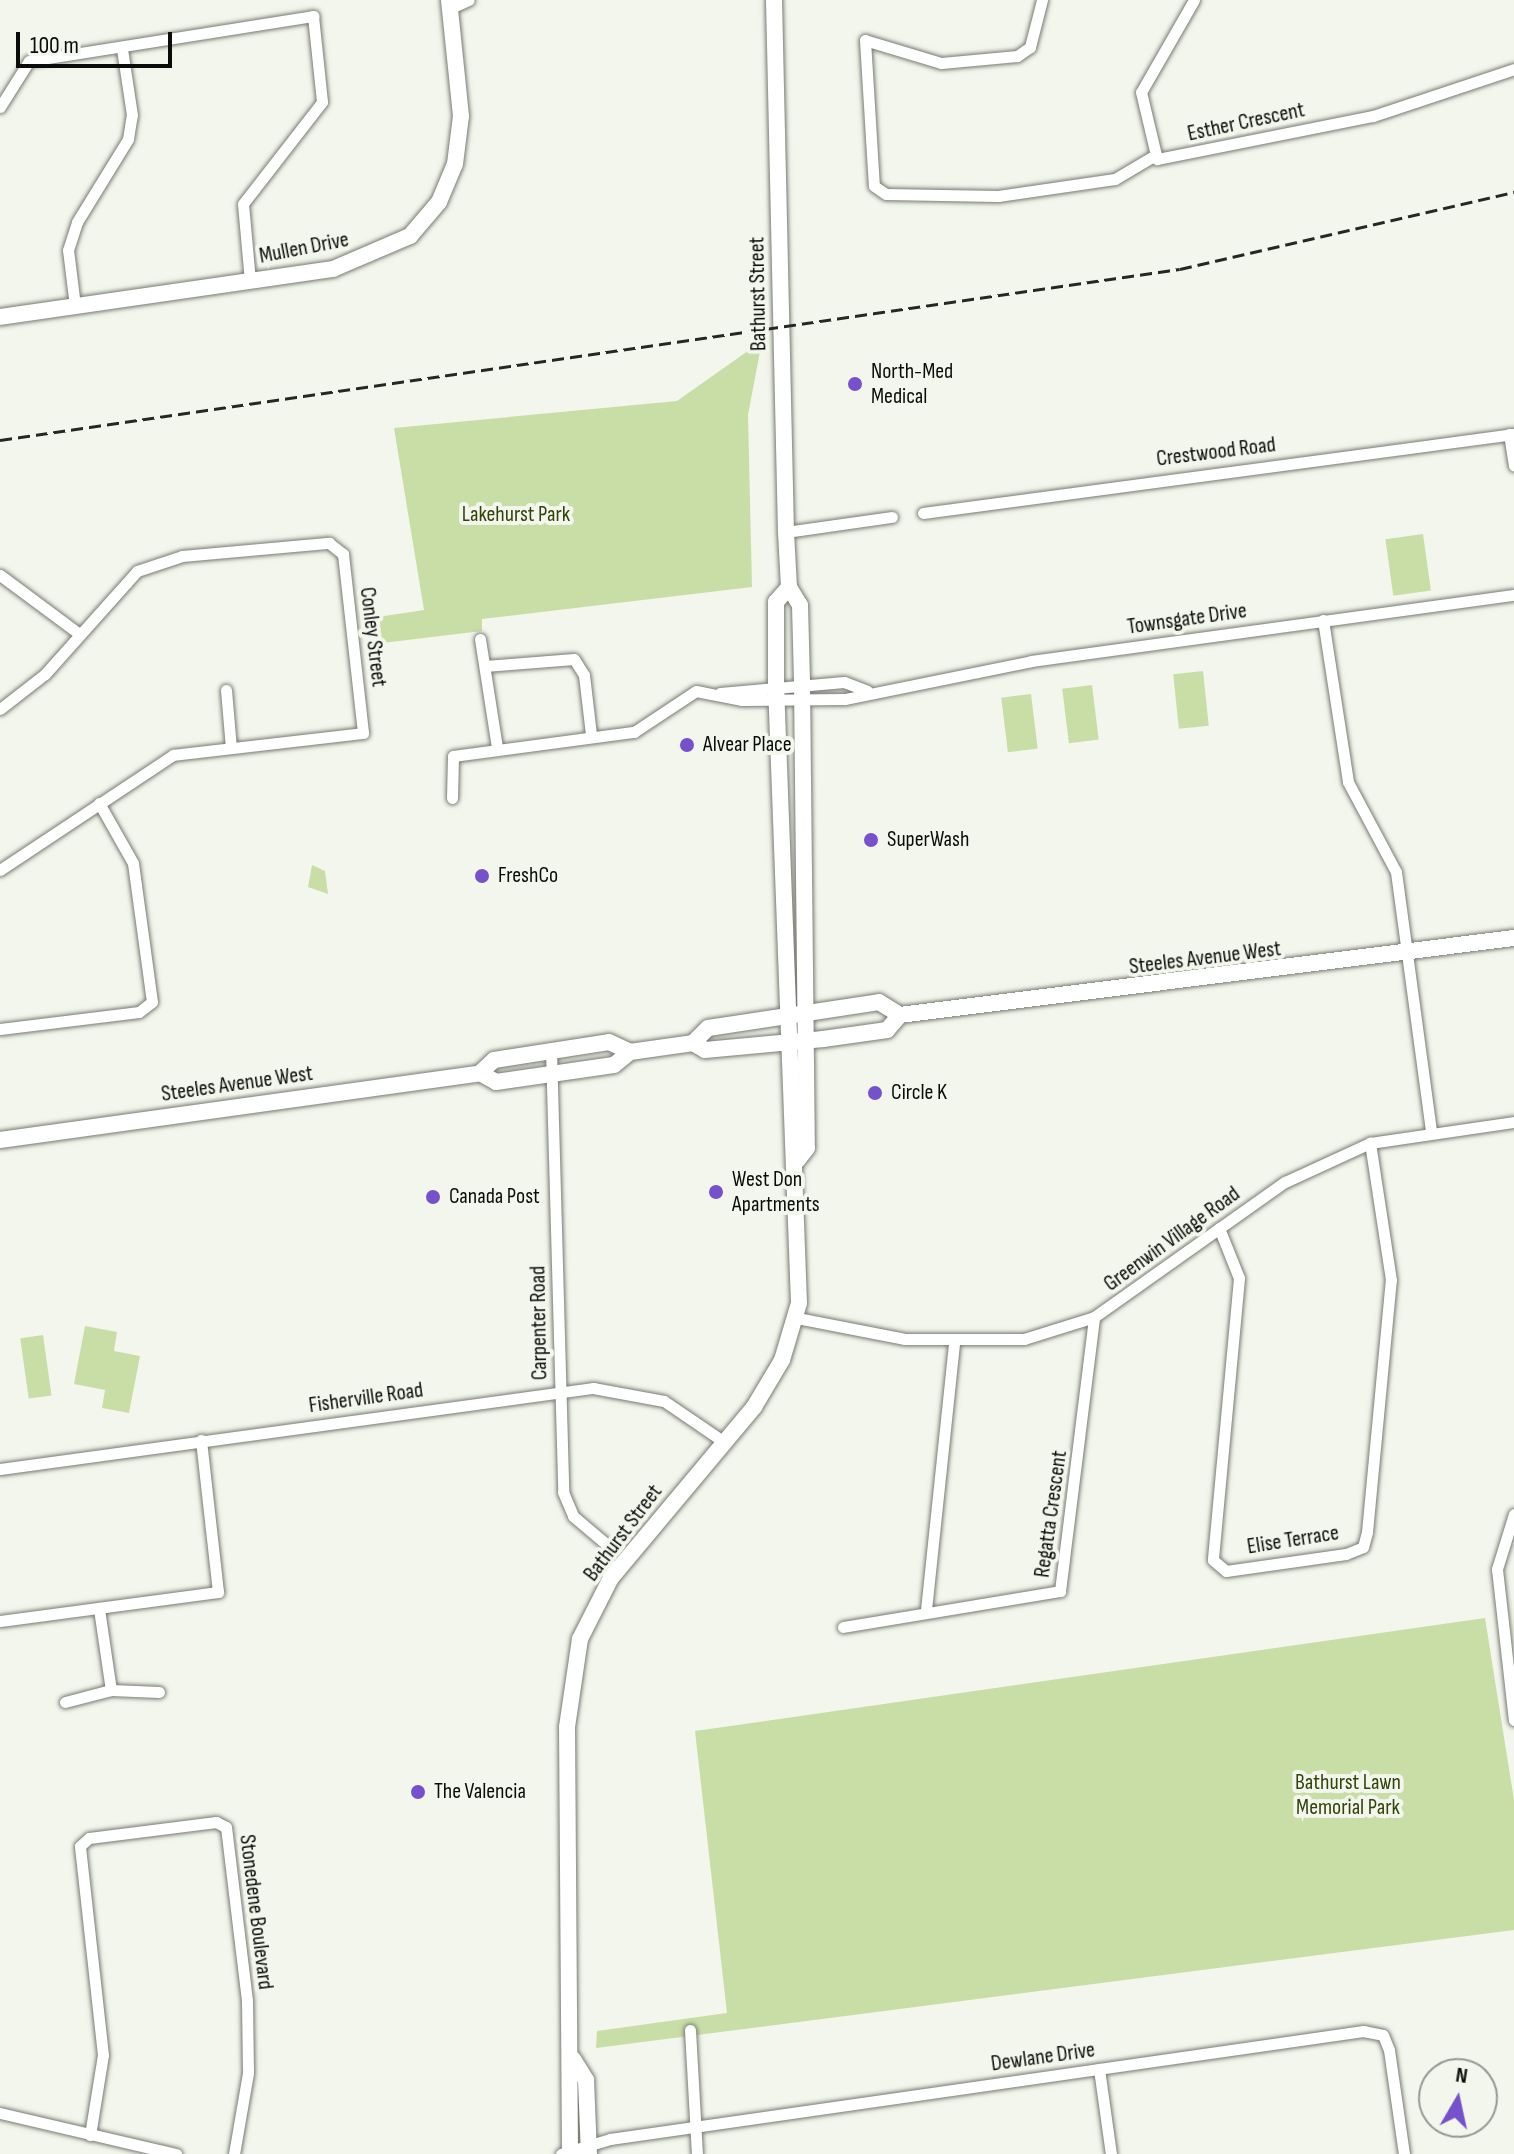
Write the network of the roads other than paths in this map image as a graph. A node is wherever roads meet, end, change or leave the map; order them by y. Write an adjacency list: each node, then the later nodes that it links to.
1 (469, 0): 5 (street)
2 (774, 0): 17 (main road, Bathurst Street)
3 (1042, 0): 9 (street)
4 (1194, 0): 9 (street)
5 (451, 4): 10 (main road, Mullen Drive)
6 (122, 49): 8 (street); 10 (street); 11 (street)
7 (1514, 69): 9 (street, Esther Crescent)
8 (0, 107)
9 (1152, 157)
10 (250, 281): 11 (main road, Mullen Drive)
11 (75, 306): 12 (main road, Mullen Drive)
12 (0, 317)
13 (1512, 434): 14 (street); 15 (street, Crestwood Road)
14 (1514, 466)
15 (923, 513)
16 (892, 517): 17 (street)
17 (786, 532): 19 (main road, Bathurst Street)
18 (0, 575): 22 (street)
19 (789, 587): 26 (main road, Bathurst Street); 27 (main road, Bathurst Street)
20 (1514, 595): 21 (street, Townsgate Drive)
21 (1323, 620): 27 (street, Townsgate Drive); 36 (street)
22 (78, 633): 28 (street, Conley Street); 30 (street, Conley Street)
23 (480, 639): 24 (street)
24 (485, 666): 29 (street); 31 (street)
25 (226, 690): 30 (street)
26 (776, 692): 27 (street, Townsgate Drive); 29 (street, Townsgate Drive); 39 (main road, Bathurst Street)
27 (802, 692): 37 (main road, Bathurst Street)
28 (0, 709)
29 (591, 735): 31 (street, Townsgate Drive)
30 (231, 748): 33 (street, Conley Street)
31 (497, 748): 32 (street, Townsgate Drive)
32 (452, 798)
33 (99, 803): 34 (street, Conley Street); 40 (street)
34 (0, 870)
35 (1514, 938): 36 (main road, Steeles Avenue West)
36 (1408, 954): 38 (main road, Steeles Avenue West); 49 (street)
37 (806, 1014): 38 (main road, Steeles Avenue West); 39 (main road, Steeles Avenue West); 41 (main road, Bathurst Street)
38 (900, 1015): 41 (main road, Steeles Avenue West)
39 (784, 1016): 42 (main road, Steeles Avenue West); 43 (main road, Bathurst Street)
40 (0, 1029)
41 (806, 1041): 43 (main road, Steeles Avenue West); 52 (main road, Bathurst Street)
42 (693, 1043): 43 (main road, Steeles Avenue West); 45 (main road, Steeles Avenue West)
43 (785, 1043): 52 (main road, Bathurst Street)
44 (551, 1050): 45 (main road, Steeles Avenue West); 46 (street, Carpenter Road); 47 (main road, Steeles Avenue West)
45 (630, 1052): 46 (main road, Steeles Avenue West)
46 (555, 1072): 47 (main road, Steeles Avenue West); 57 (street, Carpenter Road)
47 (480, 1073): 50 (main road, Steeles Avenue West)
48 (1514, 1122): 49 (street, Greenwin Village Road)
49 (1431, 1131): 51 (street, Greenwin Village Road)
50 (0, 1140)
51 (1370, 1143): 53 (street, Greenwin Village Road); 53 (street, Elise Terrace)
52 (797, 1161): 55 (main road, Bathurst Street)
53 (1219, 1228): 54 (street, Greenwin Village Road)
54 (1094, 1317): 56 (street, Greenwin Village Road); 65 (street, Regatta Crescent)
55 (797, 1318): 56 (street, Greenwin Village Road); 59 (main road, Bathurst Street)
56 (954, 1343): 65 (street)
57 (561, 1393): 58 (street, Fisherville Road); 59 (street, Fisherville Road); 63 (street, Carpenter Road)
58 (201, 1440): 60 (street, Fisherville Road); 64 (street)
59 (724, 1442): 63 (main road, Bathurst Street)
60 (0, 1469)
61 (1514, 1514): 62 (street)
62 (1510, 1538): 70 (street)
63 (611, 1578): 74 (main road, Bathurst Street)
64 (99, 1609): 66 (street); 68 (street)
65 (926, 1610): 67 (street, Regatta Crescent)
66 (0, 1621)
67 (843, 1627)
68 (111, 1690): 69 (street); 71 (street)
69 (159, 1692)
70 (1512, 1692): 72 (street)
71 (65, 1702)
72 (1514, 1720)
73 (690, 2030): 77 (street)
74 (573, 2059): 79 (main road, Bathurst Street); 82 (main road, Bathurst Street)
75 (1099, 2069): 77 (street, Dewlane Drive); 84 (street); 85 (street, Dewlane Drive)
76 (0, 2113): 78 (street)
77 (696, 2128): 79 (street, Dewlane Drive); 83 (street)
78 (90, 2135): 80 (street); 81 (street, Stonedene Boulevard)
79 (589, 2151): 82 (street, Dewlane Drive)
80 (176, 2154)
81 (234, 2154)
82 (567, 2154)
83 (697, 2154)
84 (1111, 2154)
85 (1404, 2154)

